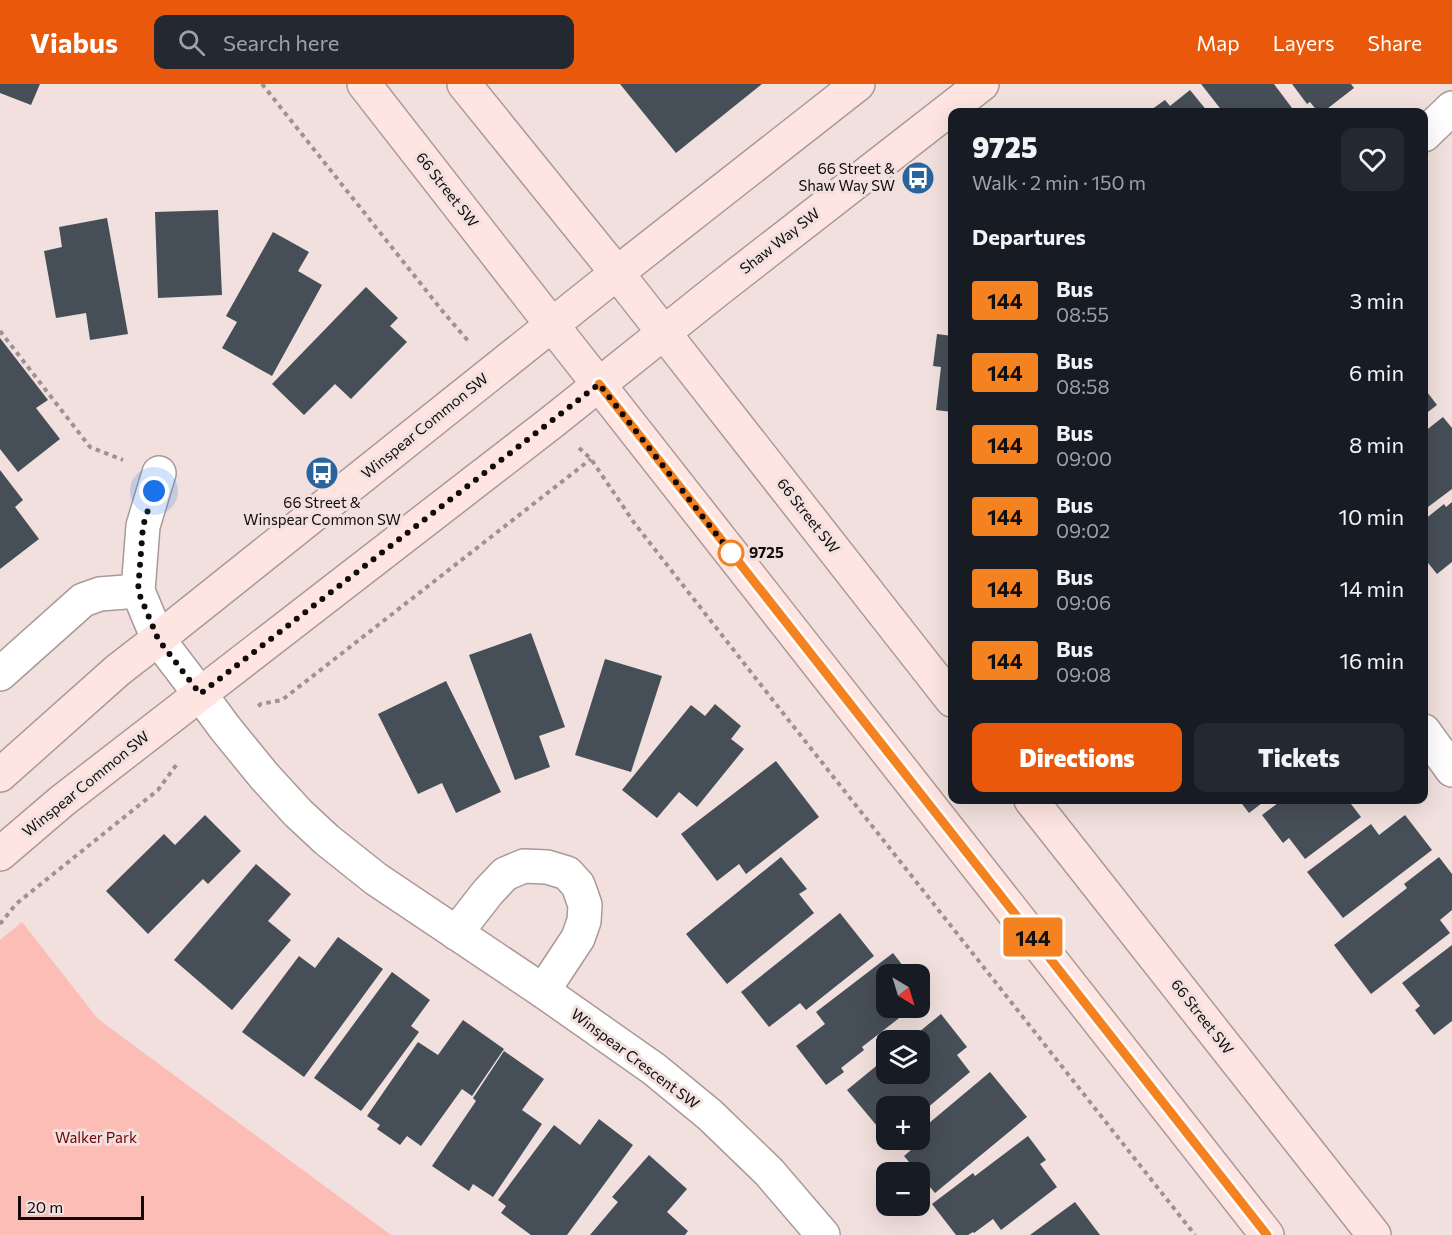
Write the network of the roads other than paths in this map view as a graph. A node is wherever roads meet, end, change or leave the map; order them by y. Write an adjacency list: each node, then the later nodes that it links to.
1 (364, 84): 10 (main road, 66 Street SW)
2 (464, 84): 9 (main road)
3 (858, 84): 9 (main road)
4 (982, 84): 5 (main road, Shaw Way SW)
5 (951, 108)
6 (1452, 108): 8 (street)
7 (948, 111): 11 (main road, Shaw Way SW)
8 (1428, 131)
9 (617, 273): 10 (main road, Winspear Common SW); 11 (main road, 66 Street SW)
10 (552, 325): 12 (main road, 66 Street SW); 15 (main road, Winspear Common SW)
11 (664, 333): 12 (main road, Shaw Way SW); 18 (main road, 66 Street SW)
12 (599, 384): 17 (main road, Winspear Common SW); 27 (main road)
13 (159, 473): 14 (street)
14 (138, 591): 15 (street); 16 (street)
15 (158, 639): 17 (street); 21 (main road, Winspear Common SW)
16 (0, 674)
17 (200, 694): 23 (main road, Winspear Common SW); 24 (street, Winspear Crescent SW)
18 (948, 695)
19 (1428, 737): 20 (street)
20 (1452, 770)
21 (0, 775)
22 (1034, 804): 28 (main road, 66 Street SW)
23 (0, 854)
24 (456, 933): 25 (street, Winspear Crescent SW); 25 (street)
25 (543, 991): 26 (street, Winspear Crescent SW)
26 (824, 1235)
27 (1267, 1235)
28 (1374, 1235)

